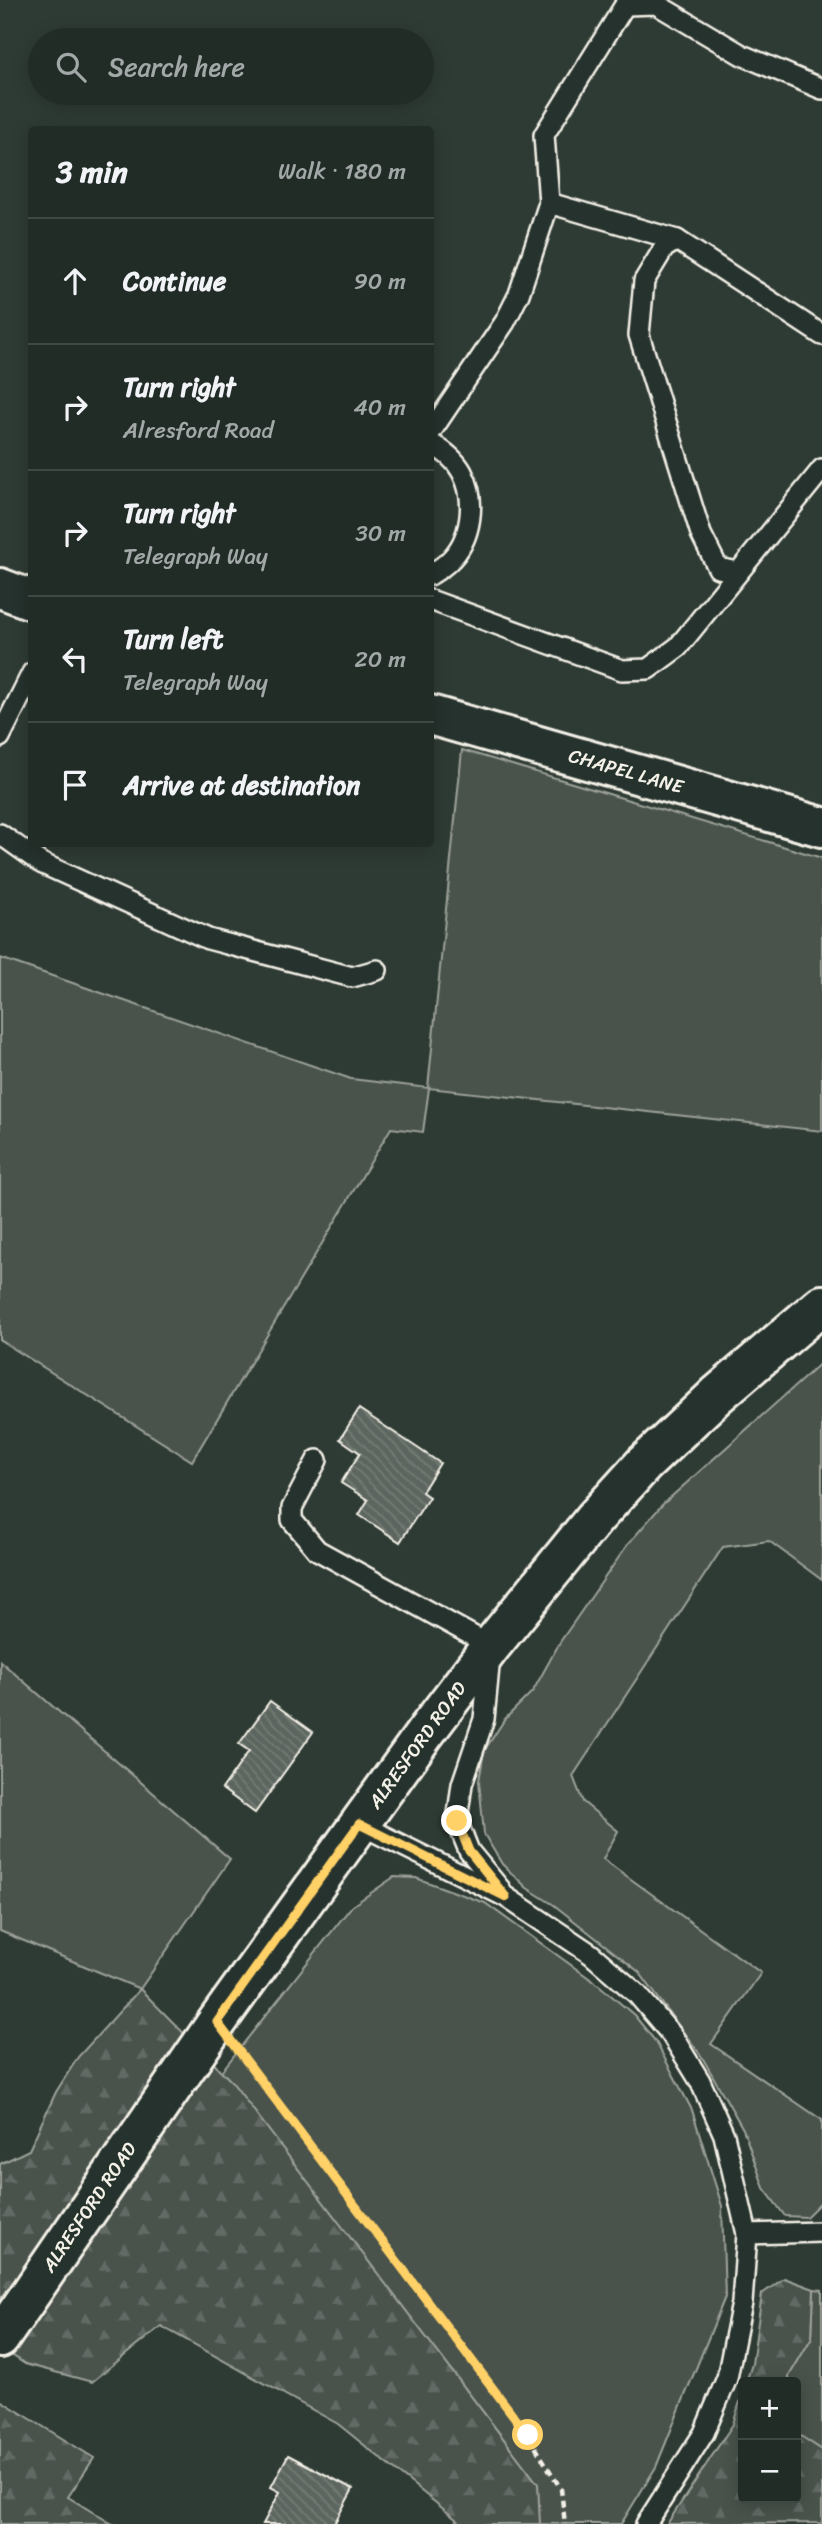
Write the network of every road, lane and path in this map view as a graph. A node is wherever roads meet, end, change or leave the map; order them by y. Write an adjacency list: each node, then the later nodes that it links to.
1 (626, 3): 2 (lane); 3 (lane)
2 (822, 89)
3 (549, 203): 4 (lane); 6 (lane)
4 (677, 240): 5 (lane); 10 (lane)
5 (822, 335)
6 (434, 427)
7 (434, 446): 9 (lane)
8 (822, 468): 10 (lane)
9 (434, 572)
10 (738, 572): 13 (lane)
11 (0, 588): 12 (main road)
12 (28, 598)
13 (434, 601)
14 (28, 681): 16 (lane)
15 (434, 716): 17 (main road, CHAPEL LANE)
16 (0, 737)
17 (822, 827)
18 (0, 834): 19 (lane)
19 (377, 970)
20 (822, 1306): 22 (main road, ALRESFORD ROAD)
21 (317, 1460): 22 (lane)
22 (491, 1646): 23 (main road, ALRESFORD ROAD); 24 (lane)
23 (359, 1824): 24 (lane); 25 (main road, ALRESFORD ROAD)
24 (506, 1897): 27 (lane)
25 (217, 2022): 28 (main road, ALRESFORD ROAD); 29 (path)
26 (822, 2232): 27 (lane)
27 (747, 2234): 30 (lane)
28 (0, 2338)
29 (565, 2524)
30 (646, 2524)

